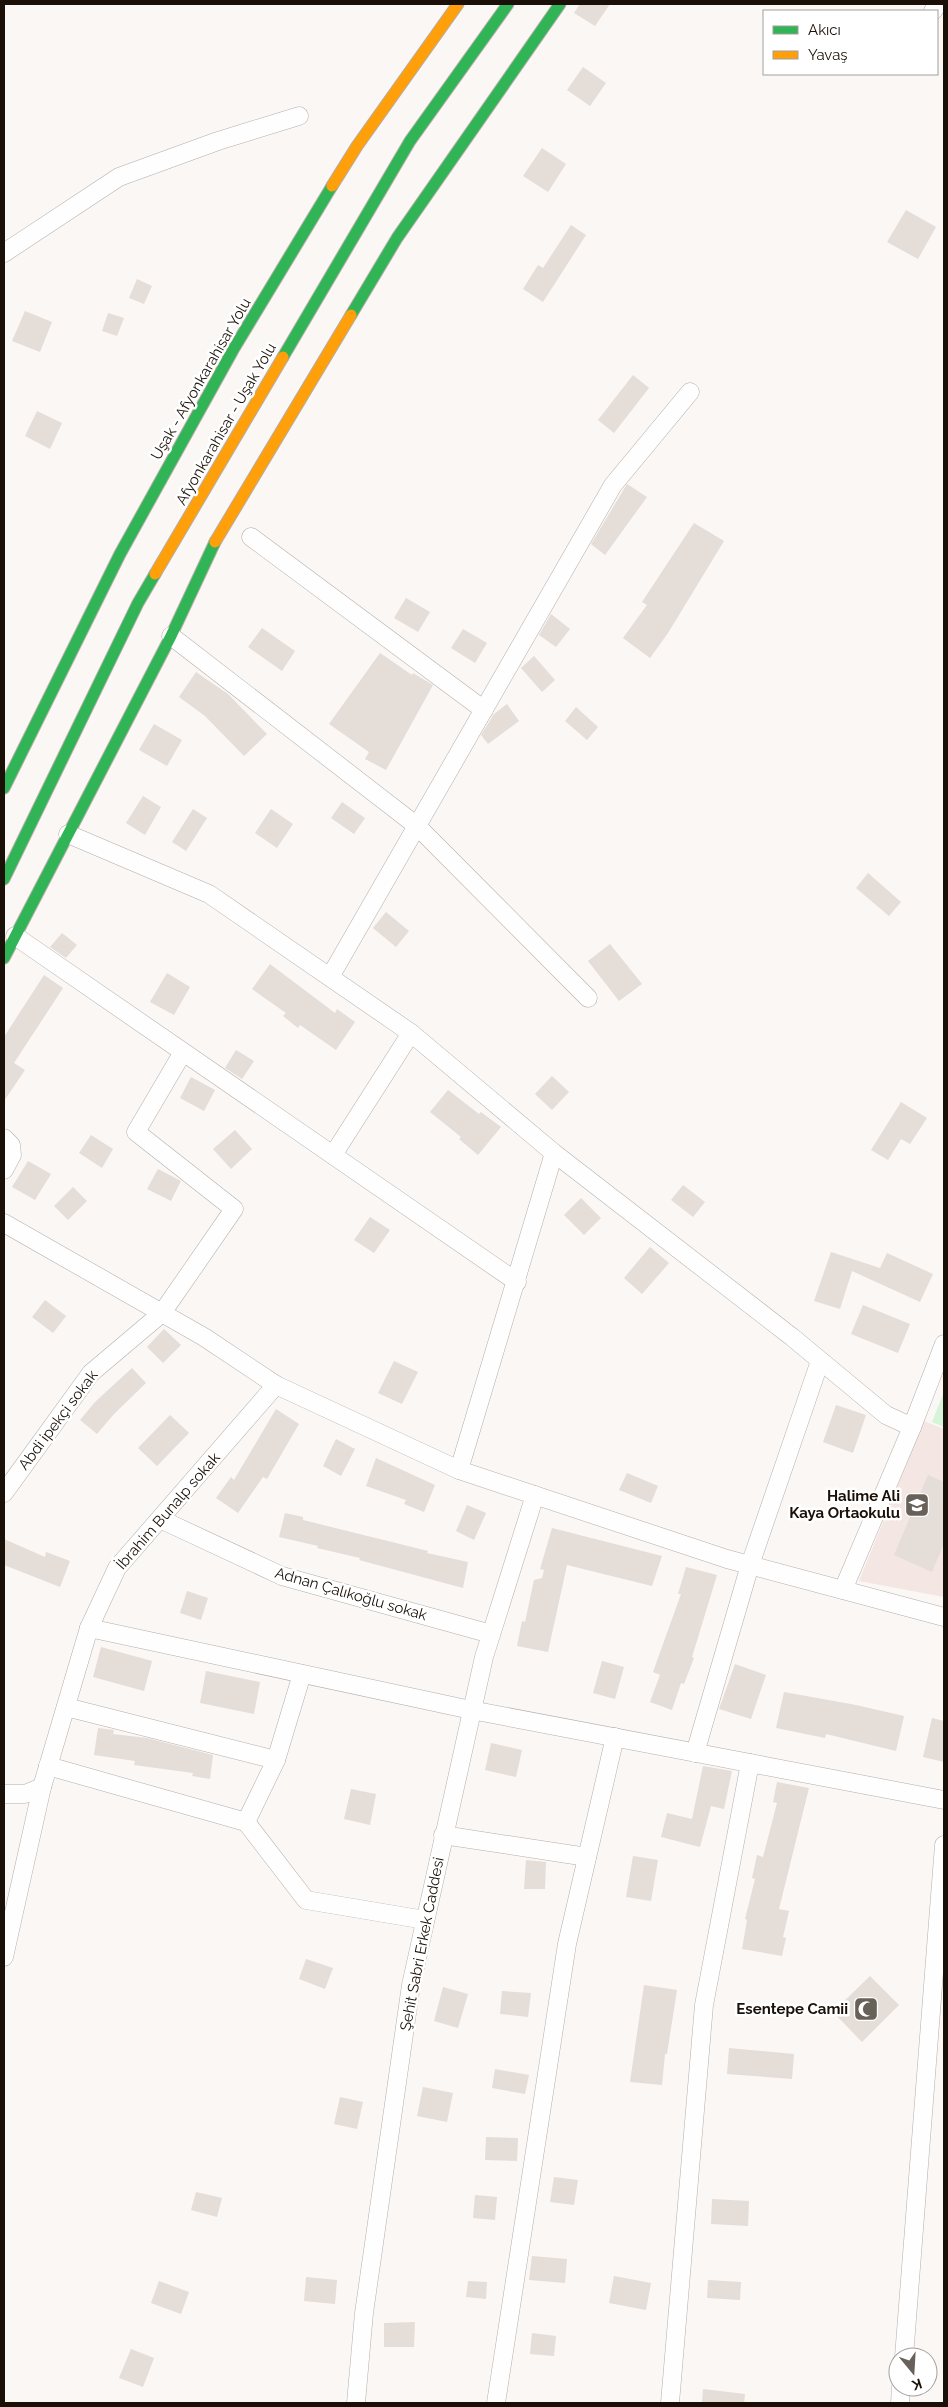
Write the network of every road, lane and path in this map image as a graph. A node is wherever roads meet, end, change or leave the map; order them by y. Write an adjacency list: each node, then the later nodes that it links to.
1 (458, 4): 10 (main road, Uşak - Afyonkarahisar Yolu)
2 (508, 4): 13 (main road, Afyonkarahisar - Uşak Yolu)
3 (560, 4): 8 (main road)
4 (299, 116): 5 (street)
5 (4, 253)
6 (690, 392): 9 (street)
7 (251, 537): 9 (street)
8 (171, 636): 11 (street); 12 (main road)
9 (484, 710): 11 (street)
10 (4, 788)
11 (417, 826): 16 (street); 17 (street)
12 (68, 834): 14 (main road); 16 (street)
13 (4, 879)
14 (15, 936): 15 (main road); 19 (street)
15 (4, 958)
16 (330, 976): 18 (street)
17 (588, 998)
18 (411, 1032): 21 (street); 22 (street)
19 (182, 1052): 22 (street); 26 (street, Abdi ipekçi sokak)
20 (4, 1138): 23 (street)
21 (554, 1154): 25 (street); 28 (street)
22 (333, 1156): 25 (street)
23 (4, 1170)
24 (4, 1223): 26 (street)
25 (517, 1282): 31 (street)
26 (162, 1313): 29 (street); 32 (street, Abdi ipekçi sokak)
27 (944, 1344): 30 (street)
28 (820, 1361): 30 (street); 35 (street)
29 (276, 1385): 31 (street); 34 (street, İbrahim Bunalp sokak)
30 (912, 1427): 36 (street)
31 (459, 1470): 33 (street)
32 (4, 1492)
33 (535, 1495): 35 (street); 39 (street, Şehit Sabri Erkek Caddesi)
34 (160, 1518): 38 (street, İbrahim Bunalp sokak); 39 (street, Adnan Çalıkoğlu sokak)
35 (750, 1565): 36 (street); 44 (street)
36 (843, 1590): 37 (street)
37 (944, 1617)
38 (89, 1628): 40 (street); 41 (street, İbrahim Bunalp sokak)
39 (491, 1634): 42 (street, Şehit Sabri Erkek Caddesi)
40 (302, 1674): 42 (street); 45 (street)
41 (66, 1707): 45 (street); 47 (street, İbrahim Bunalp sokak)
42 (471, 1710): 43 (street); 52 (street, Şehit Sabri Erkek Caddesi)
43 (615, 1737): 44 (street); 54 (street)
44 (695, 1753): 46 (street)
45 (276, 1760): 51 (street)
46 (750, 1763): 50 (street); 60 (street)
47 (48, 1766): 48 (street, İbrahim Bunalp sokak); 51 (street)
48 (42, 1786): 49 (street); 56 (street, İbrahim Bunalp sokak)
49 (4, 1794)
50 (944, 1800)
51 (246, 1822): 55 (street)
52 (443, 1835): 54 (street); 55 (street, Şehit Sabri Erkek Caddesi)
53 (944, 1845): 57 (street)
54 (587, 1857): 59 (street)
55 (425, 1920): 58 (street, Şehit Sabri Erkek Caddesi)
56 (4, 1957)
57 (905, 2347)
58 (356, 2403)
59 (496, 2403)
60 (670, 2403)

